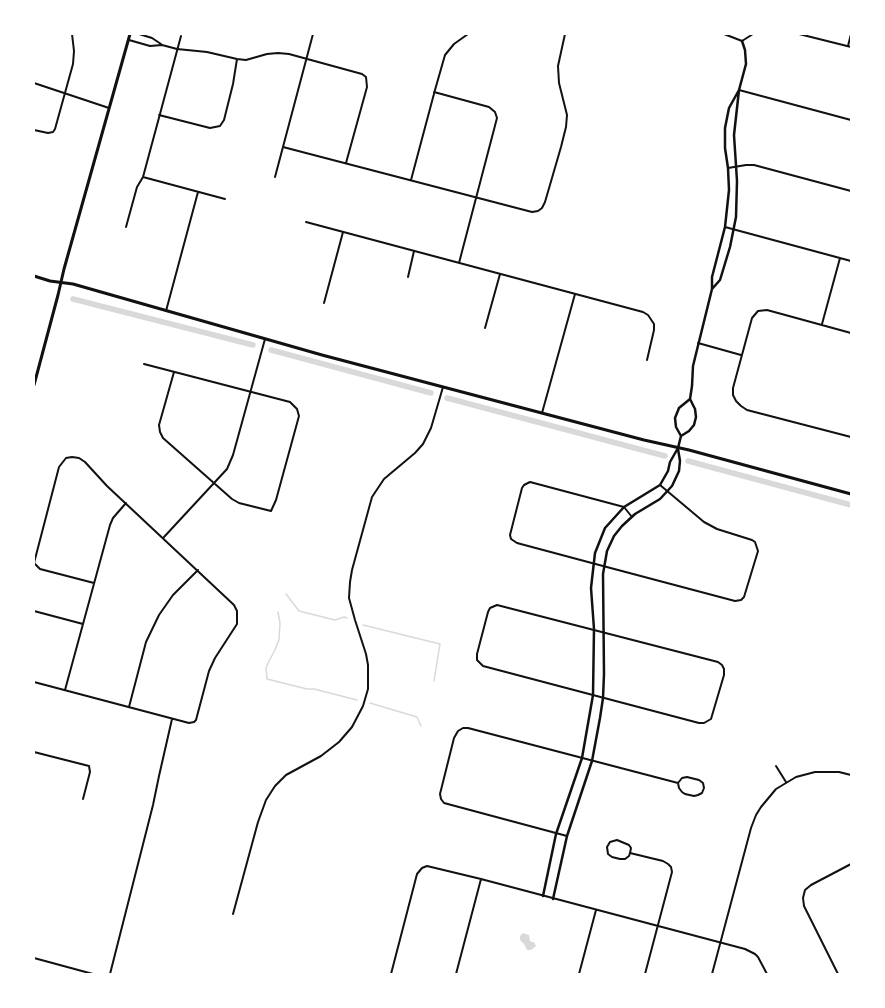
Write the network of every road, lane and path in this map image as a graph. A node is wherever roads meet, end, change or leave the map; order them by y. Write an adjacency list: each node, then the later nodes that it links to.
1 (72, 34): 23 (street)
2 (130, 34): 12 (main road)
3 (139, 34): 14 (street)
4 (313, 34): 19 (street)
5 (466, 34): 22 (street)
6 (565, 34): 37 (street)
7 (724, 34): 13 (street)
8 (753, 34): 13 (street)
9 (799, 34): 15 (street)
10 (851, 34): 15 (street)
11 (181, 36): 17 (street)
12 (128, 40): 14 (street); 24 (main road)
13 (742, 41): 21 (street)
14 (162, 45): 17 (street)
15 (848, 46): 16 (street)
16 (851, 47)
17 (177, 49): 18 (street); 25 (street)
18 (237, 59): 19 (street); 25 (street)
19 (306, 59): 28 (street); 29 (street)
20 (34, 83): 23 (street)
21 (739, 90): 26 (street); 30 (street); 31 (street)
22 (434, 92): 34 (street); 37 (street)
23 (65, 93): 24 (street); 27 (street)
24 (109, 108): 51 (main road)
25 (159, 115): 32 (street)
26 (851, 120)
27 (34, 130)
28 (283, 147): 29 (street); 33 (street)
29 (346, 164): 34 (street)
30 (736, 166): 31 (street); 35 (street); 42 (street)
31 (728, 168): 41 (street)
32 (143, 177): 36 (street); 40 (street)
33 (275, 177)
34 (411, 180): 37 (street)
35 (851, 191)
36 (198, 192): 38 (street); 55 (street)
37 (477, 198): 47 (street)
38 (225, 199)
39 (306, 222): 43 (street)
40 (126, 227)
41 (725, 227): 42 (street); 52 (street)
42 (734, 229): 45 (street); 52 (street)
43 (343, 232): 44 (street); 54 (street)
44 (414, 251): 47 (street); 50 (street)
45 (840, 258): 46 (street); 56 (street)
46 (851, 261)
47 (459, 263): 48 (street)
48 (500, 274): 53 (street); 57 (street)
49 (34, 276): 51 (main road)
50 (408, 277)
51 (61, 282): 55 (main road); 65 (main road)
52 (712, 289): 60 (street)
53 (574, 294): 62 (street); 69 (street)
54 (324, 303)
55 (166, 311): 59 (main road)
56 (822, 324): 58 (street); 61 (street)
57 (485, 328)
58 (851, 332)
59 (265, 339): 66 (main road); 67 (street)
60 (698, 343): 61 (street); 68 (street)
61 (742, 356): 71 (street)
62 (647, 360)
63 (144, 364): 64 (street)
64 (174, 372): 67 (street); 73 (street)
65 (34, 385)
66 (443, 387): 69 (main road); 111 (street)
67 (250, 392): 73 (street); 73 (street)
68 (690, 399): 70 (street); 70 (street)
69 (542, 413): 72 (main road)
70 (681, 436): 72 (street)
71 (851, 436)
72 (678, 448): 74 (street); 75 (street); 76 (main road)
73 (214, 482): 80 (street)
74 (660, 485): 75 (street); 78 (street)
75 (668, 492): 79 (street); 82 (street)
76 (851, 494)
77 (126, 503): 80 (street); 84 (street); 84 (street)
78 (624, 507): 79 (street); 81 (street); 81 (street)
79 (632, 517): 82 (street)
80 (163, 538): 83 (street)
81 (593, 563): 82 (street); 87 (street)
82 (603, 566): 88 (street)
83 (198, 570): 93 (street); 94 (street)
84 (94, 583): 86 (street)
85 (34, 611): 86 (street)
86 (83, 624): 90 (street)
87 (594, 629): 88 (street); 91 (street); 91 (street)
88 (604, 632): 92 (street); 92 (street)
89 (34, 682): 90 (street)
90 (65, 690): 93 (street)
91 (593, 695): 92 (street); 96 (street)
92 (603, 698): 97 (street)
93 (128, 707): 94 (street)
94 (172, 719): 116 (street)
95 (34, 752): 102 (street)
96 (582, 758): 97 (street); 103 (street); 103 (street)
97 (592, 761): 101 (street); 104 (street)
98 (776, 766): 100 (street)
99 (851, 775): 100 (street)
100 (786, 782): 113 (street)
101 (678, 783): 101 (street)
102 (83, 799)
103 (556, 834): 104 (street); 108 (street)
104 (568, 836): 109 (street)
105 (630, 853): 105 (street); 112 (street)
106 (851, 864): 123 (street)
107 (481, 879): 108 (street); 117 (street); 118 (street)
108 (543, 896): 109 (street)
109 (553, 899): 110 (street)
110 (596, 910): 112 (street); 119 (street)
111 (233, 914)
112 (657, 925): 113 (street); 120 (street)
113 (721, 942): 121 (street); 122 (street)
114 (34, 958): 115 (street)
115 (93, 974)
116 (110, 974)
117 (391, 974)
118 (456, 974)
119 (580, 974)
120 (645, 974)
121 (712, 974)
122 (768, 974)
123 (838, 974)

